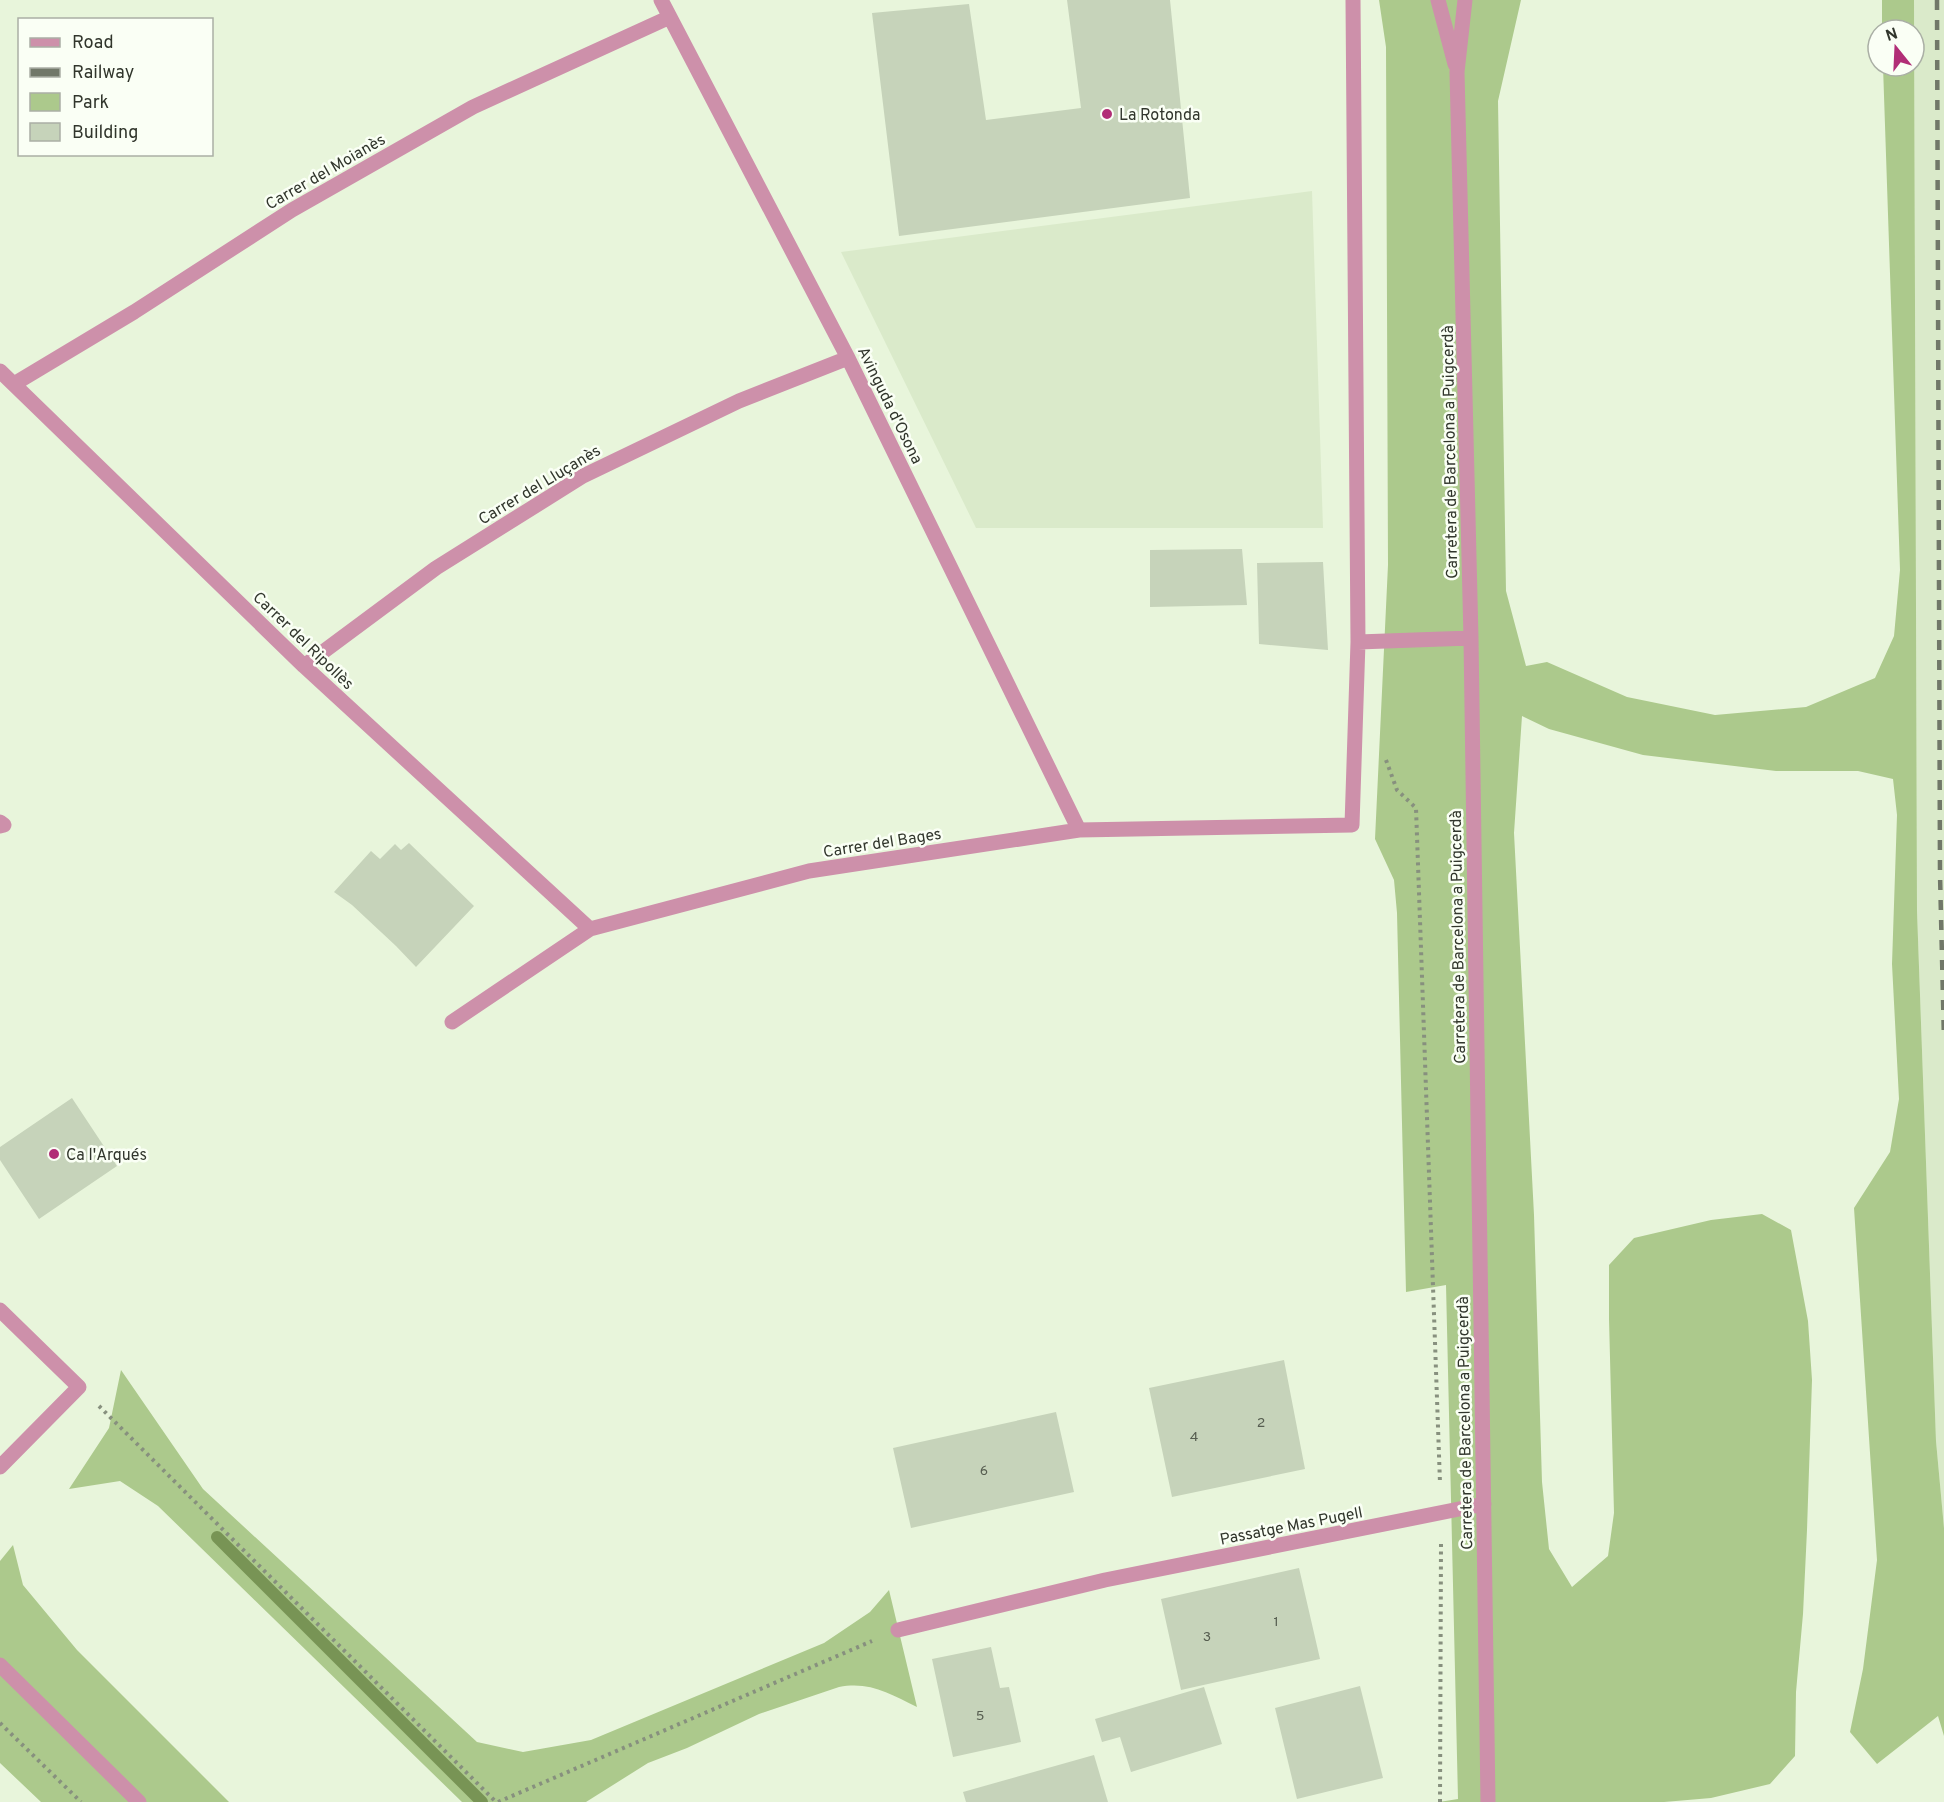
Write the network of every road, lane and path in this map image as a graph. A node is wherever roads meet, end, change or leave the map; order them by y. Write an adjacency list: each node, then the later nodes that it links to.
1 (661, 0): 5 (street, Avinguda d'Osona)
2 (1353, 0): 11 (street)
3 (1438, 0): 6 (street, Carretera de Barcelona a Puigcerdà)
4 (1465, 0): 6 (street, Carretera de Barcelona a Puigcerdà)
5 (670, 17): 7 (street, Avinguda d'Osona); 9 (street, Carrer del Moianès)
6 (1457, 72): 10 (street, Carretera de Barcelona a Puigcerdà)
7 (848, 358): 12 (street, Carrer del Lluçanès); 14 (street, Avinguda d'Osona)
8 (0, 371): 9 (street, Carrer del Ripollès)
9 (14, 384): 12 (street, Carrer del Ripollès)
10 (1471, 638): 11 (street); 20 (street, Carretera de Barcelona a Puigcerdà)
11 (1358, 642): 14 (street, Carrer del Bages)
12 (304, 666): 15 (street, Carrer del Ripollès)
13 (1386, 753): 21 (path)
14 (1079, 830): 15 (street, Carrer del Bages)
15 (590, 929): 16 (street, Carrer del Bages)
16 (452, 1022)
17 (0, 1311): 18 (street)
18 (80, 1387): 19 (street); 27 (path)
19 (0, 1467)
20 (1484, 1504): 21 (street, Passatge Mas Pugell); 29 (street, Carretera de Barcelona a Puigcerdà)
21 (1441, 1513): 22 (street, Passatge Mas Pugell); 28 (path)
22 (898, 1630): 27 (path)
23 (0, 1665): 26 (street)
24 (0, 1723): 25 (path)
25 (81, 1802)
26 (139, 1802)
27 (497, 1802)
28 (1440, 1802)
29 (1488, 1802)

